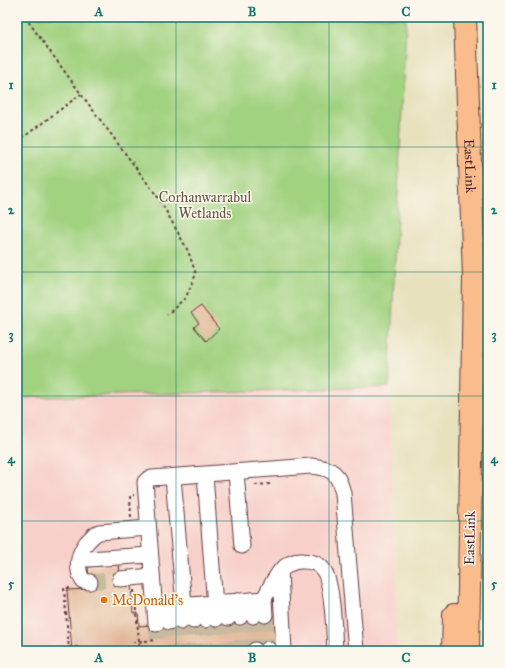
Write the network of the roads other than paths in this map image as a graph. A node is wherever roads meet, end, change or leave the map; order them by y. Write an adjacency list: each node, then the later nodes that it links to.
1 (465, 17): 6 (highway, EastLink)
2 (236, 472): 3 (lane); 7 (lane); 18 (lane)
3 (205, 475): 4 (lane); 14 (lane)
4 (173, 477): 5 (lane); 14 (lane)
5 (148, 525): 8 (lane); 9 (lane)
6 (471, 536): 19 (highway); 20 (highway, EastLink)
7 (242, 546)
8 (150, 555): 9 (lane); 11 (lane)
9 (84, 557): 13 (lane)
10 (280, 571): 14 (lane); 16 (lane); 17 (lane)
11 (152, 576): 12 (lane); 14 (lane)
12 (120, 579)
13 (90, 582)
14 (207, 604): 15 (lane); 15 (lane); 15 (lane); 15 (lane); 15 (lane)
15 (211, 619)
16 (284, 651)
17 (335, 651)
18 (356, 651)
19 (453, 651)
20 (468, 651)

